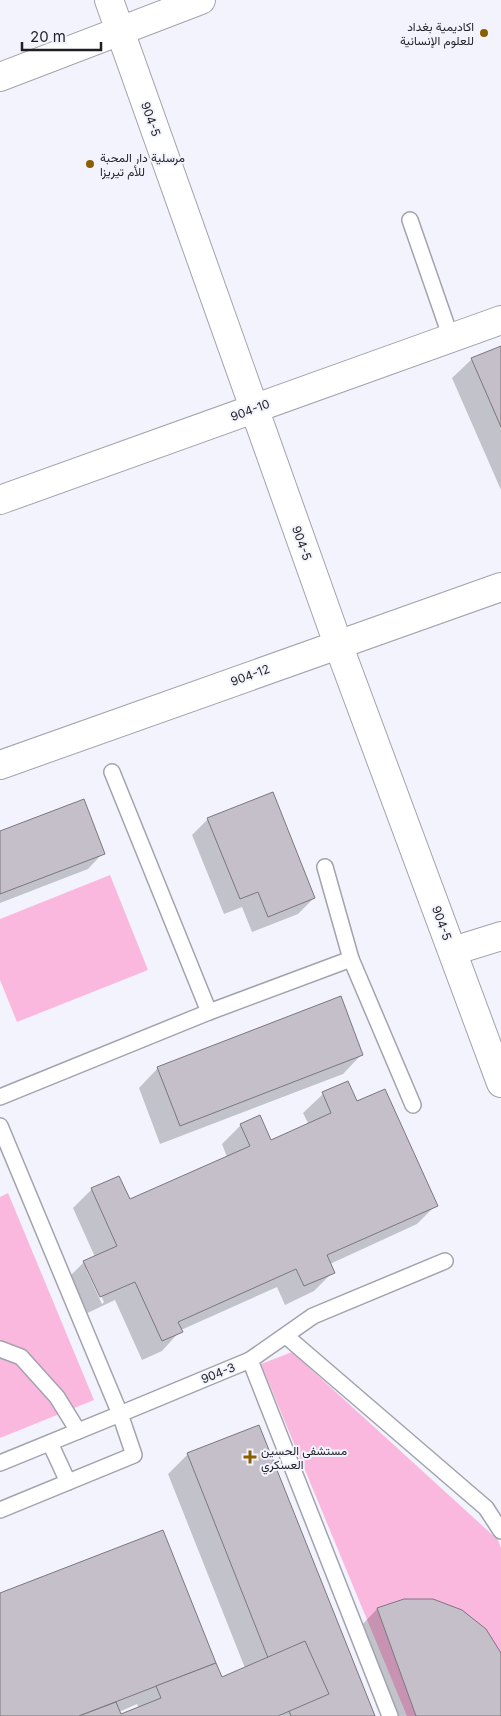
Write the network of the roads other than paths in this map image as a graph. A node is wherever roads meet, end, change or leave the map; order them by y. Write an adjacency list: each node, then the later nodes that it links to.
1 (109, 0): 3 (street, 904-5)
2 (201, 0): 3 (street)
3 (120, 31): 4 (street); 8 (street, 904-5)
4 (0, 77)
5 (410, 220): 7 (lane)
6 (501, 320): 7 (street, 904-10)
7 (451, 338): 8 (street, 904-10)
8 (254, 408): 9 (street, 904-10); 11 (street, 904-5)
9 (0, 500)
10 (501, 587): 11 (street, 904-12)
11 (338, 644): 12 (street, 904-12); 16 (street, 904-5)
12 (0, 765)
13 (112, 772): 18 (lane)
14 (325, 867): 17 (lane)
15 (501, 936): 16 (street)
16 (453, 951): 19 (street, 904-5)
17 (351, 958): 18 (lane); 21 (lane)
18 (209, 1012): 20 (lane)
19 (501, 1083)
20 (0, 1097)
21 (413, 1105)
22 (0, 1126): 27 (lane)
23 (445, 1261): 24 (lane)
24 (286, 1336): 26 (lane); 33 (lane)
25 (0, 1349): 28 (lane)
26 (250, 1360): 27 (lane, 904-3); 34 (lane, 904-3)
27 (120, 1414): 28 (lane, 904-3); 31 (lane)
28 (78, 1431): 29 (lane, 904-3)
29 (50, 1443): 30 (lane, 904-3); 31 (lane)
30 (0, 1463)
31 (68, 1482): 32 (lane)
32 (0, 1510)
33 (501, 1531)
34 (390, 1716)

